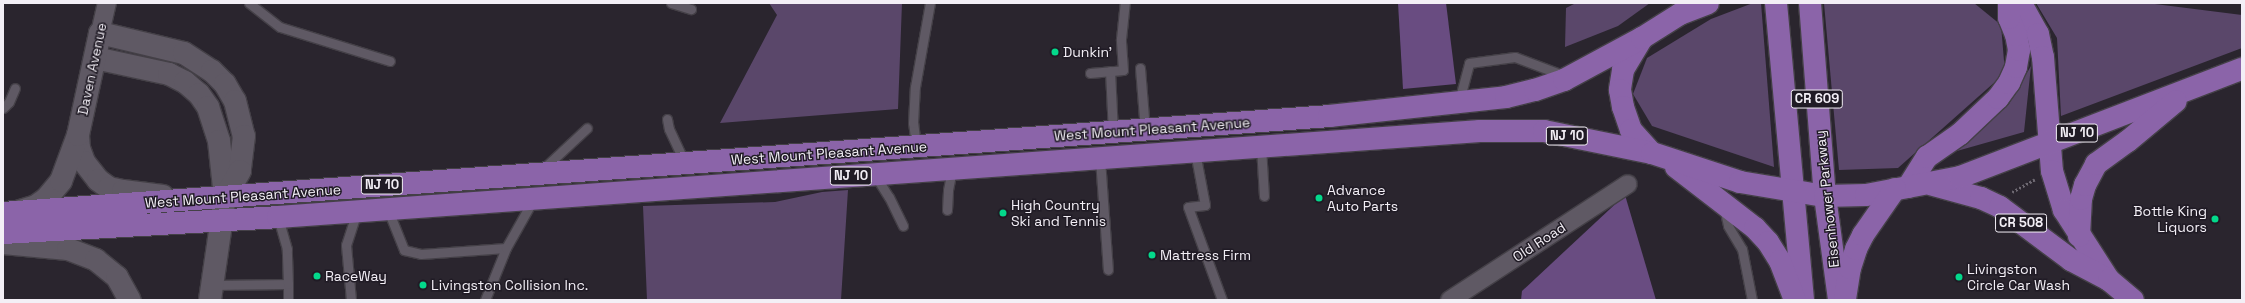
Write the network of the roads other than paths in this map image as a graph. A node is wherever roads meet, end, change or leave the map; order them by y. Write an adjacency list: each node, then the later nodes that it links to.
1 (107, 3): 13 (street, Daven Avenue)
2 (249, 3): 16 (lane)
3 (671, 3): 11 (lane)
4 (930, 3): 32 (lane)
5 (1125, 3): 19 (lane)
6 (1708, 3): 12 (main road, NJ 10)
7 (1776, 3): 43 (main road, CR 609)
8 (1810, 3): 45 (main road, Eisenhower Parkway / CR 609)
9 (2009, 3): 42 (main road)
10 (2015, 3): 31 (main road, CR 508)
11 (691, 9)
12 (1685, 9): 14 (main road, NJ 10)
13 (100, 33): 15 (street, Daven Avenue); 46 (street)
14 (1642, 38): 21 (main road, West Mount Pleasant Avenue / NJ 10); 35 (main road)
15 (95, 58): 30 (street, Daven Avenue); 46 (street)
16 (390, 61)
17 (1140, 68): 28 (lane)
18 (2242, 69): 23 (main road, NJ 10)
19 (1110, 71): 20 (lane); 29 (lane)
20 (1090, 73)
21 (1568, 77): 24 (main road, West Mount Pleasant Avenue / NJ 10); 24 (lane)
22 (15, 88): 25 (lane)
23 (2191, 89): 31 (main road, NJ 10); 58 (main road)
24 (1459, 103): 28 (main road, West Mount Pleasant Avenue / NJ 10)
25 (3, 108)
26 (667, 119): 37 (lane)
27 (587, 128): 39 (lane)
28 (1145, 130): 29 (main road, West Mount Pleasant Avenue / NJ 10)
29 (1113, 132): 32 (main road, West Mount Pleasant Avenue / NJ 10)
30 (78, 135): 47 (street, Daven Avenue); 53 (street, Daven Avenue)
31 (2049, 144): 42 (main road, NJ 10); 58 (main road, CR 508)
32 (916, 146): 37 (main road, West Mount Pleasant Avenue / NJ 10)
33 (1261, 148): 34 (main road, West Mount Pleasant Avenue / NJ 10); 35 (main road, West Mount Pleasant Avenue / NJ 10); 44 (lane)
34 (1195, 152): 36 (main road, West Mount Pleasant Avenue / NJ 10); 69 (lane)
35 (1658, 155): 43 (main road, NJ 10); 49 (main road)
36 (1100, 159): 38 (main road, West Mount Pleasant Avenue / NJ 10); 61 (lane)
37 (685, 163): 39 (main road, West Mount Pleasant Avenue / NJ 10)
38 (952, 170): 40 (main road, West Mount Pleasant Avenue / NJ 10); 51 (lane)
39 (539, 174): 46 (main road, West Mount Pleasant Avenue / NJ 10)
40 (875, 175): 48 (main road, West Mount Pleasant Avenue / NJ 10); 56 (lane)
41 (1628, 184): 70 (street, Old Road)
42 (1909, 186): 45 (main road, NJ 10); 62 (main road, CR 508); 75 (main road)
43 (1794, 191): 45 (main road, NJ 10); 73 (main road, CR 609)
44 (1264, 196)
45 (1825, 196): 74 (main road, Eisenhower Parkway / CR 609)
46 (225, 197): 47 (main road, West Mount Pleasant Avenue / NJ 10); 55 (street)
47 (201, 199): 53 (main road, West Mount Pleasant Avenue / NJ 10)
48 (534, 199): 50 (main road, West Mount Pleasant Avenue / NJ 10); 60 (lane)
49 (1723, 203): 71 (lane); 72 (main road)
50 (388, 208): 52 (main road, West Mount Pleasant Avenue / NJ 10); 60 (lane)
51 (947, 210)
52 (357, 211): 54 (main road, West Mount Pleasant Avenue / NJ 10); 67 (lane)
53 (11, 212)
54 (278, 217): 55 (main road, West Mount Pleasant Avenue / NJ 10); 63 (lane)
55 (221, 221): 57 (main road, West Mount Pleasant Avenue / NJ 10); 64 (street)
56 (903, 226)
57 (3, 233)
58 (2079, 236): 62 (main road, CR 508)
59 (3, 243): 65 (street)
60 (506, 248): 68 (lane)
61 (1108, 270)
62 (2108, 280): 76 (main road, CR 508)
63 (288, 284): 64 (lane); 66 (lane)
64 (211, 292)
65 (130, 300)
66 (288, 300)
67 (351, 300)
68 (485, 300)
69 (1222, 300)
70 (1450, 300)
71 (1752, 300)
72 (1795, 300)
73 (1803, 300)
74 (1839, 300)
75 (1845, 300)
76 (2132, 300)

